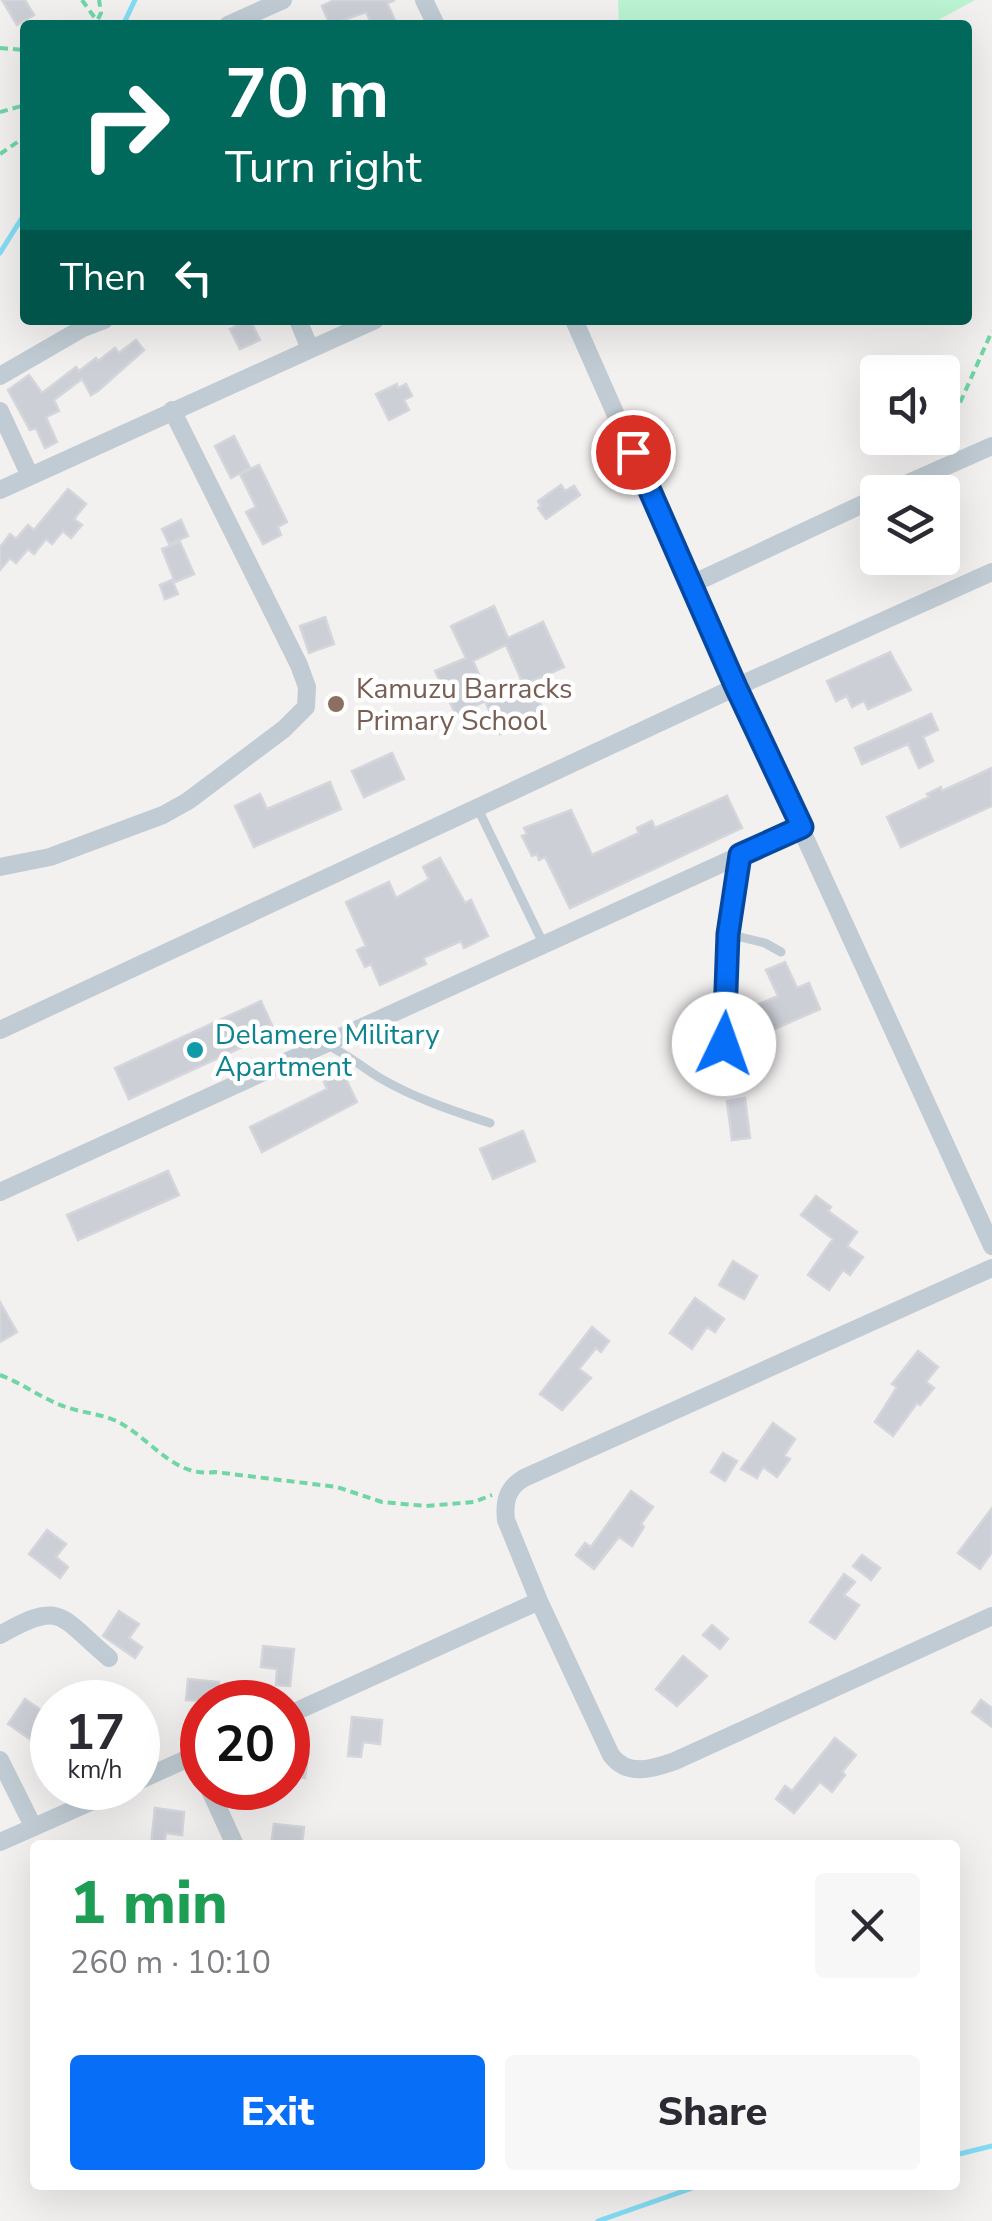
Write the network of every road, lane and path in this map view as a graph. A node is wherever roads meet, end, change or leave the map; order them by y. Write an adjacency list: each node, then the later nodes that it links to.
1 (82, 0): 3 (path)
2 (283, 0): 4 (street)
3 (97, 20)
4 (239, 20)
5 (91, 325): 11 (street)
6 (300, 325): 10 (street)
7 (364, 325): 10 (street)
8 (576, 325): 21 (street)
9 (992, 332): 12 (path)
10 (310, 348): 14 (street)
11 (0, 376)
12 (960, 398)
13 (0, 410): 17 (street)
14 (172, 410): 17 (street); 26 (street)
15 (992, 446): 16 (street)
16 (926, 475)
17 (30, 476): 18 (street)
18 (0, 490)
19 (860, 506): 21 (street)
20 (992, 572): 22 (street)
21 (692, 584): 22 (street)
22 (736, 687): 23 (street); 24 (street)
23 (478, 809): 28 (lane); 30 (street)
24 (802, 827): 25 (street); 35 (street)
25 (740, 855): 27 (lane); 28 (street)
26 (0, 868)
27 (728, 934): 29 (lane); 32 (lane)
28 (543, 943): 31 (street)
29 (781, 952)
30 (0, 1030)
31 (322, 1043): 33 (lane); 34 (street)
32 (724, 1044)
33 (490, 1123)
34 (0, 1192)
35 (992, 1246)
36 (992, 1268): 38 (street)
37 (0, 1375): 38 (path)
38 (511, 1488): 39 (street)
39 (539, 1600): 40 (street); 43 (street)
40 (992, 1616)
41 (0, 1634): 42 (street)
42 (109, 1658)
43 (310, 1705)
44 (0, 1760): 47 (street)
45 (70, 1810): 47 (street)
46 (218, 1810): 48 (street)
47 (33, 1826): 49 (street)
48 (233, 1840)
49 (0, 1842)

